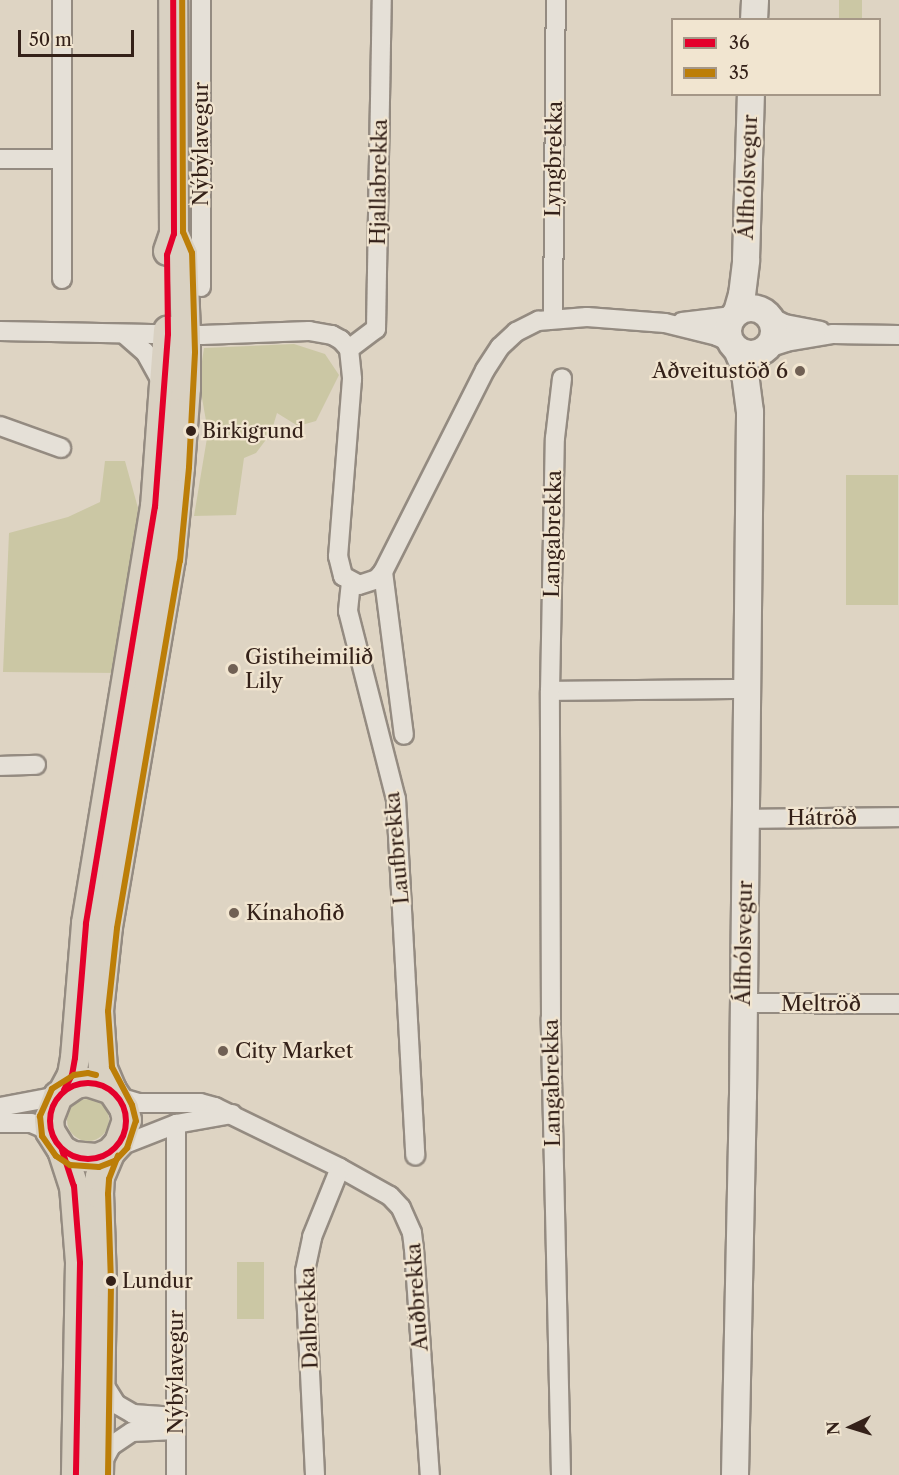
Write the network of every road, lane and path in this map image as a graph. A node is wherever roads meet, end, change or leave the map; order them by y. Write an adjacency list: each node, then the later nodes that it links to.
1 (62, 0): 10 (street)
2 (173, 0): 20 (main road, Nýbýlavegur)
3 (201, 0): 13 (street, Nýbýlavegur)
4 (382, 0): 24 (street, Hjallabrekka)
5 (556, 0): 16 (street, Lyngbrekka)
6 (754, 0): 7 (street)
7 (754, 18)
8 (751, 96): 11 (street, Álfhólsvegur)
9 (0, 159): 10 (street)
10 (62, 159): 12 (street)
11 (746, 260): 14 (street, Álfhólsvegur); 15 (street, Álfhólsvegur)
12 (62, 279)
13 (201, 287)
14 (735, 314): 15 (street); 17 (street); 23 (street)
15 (765, 314): 21 (street); 25 (street)
16 (553, 318): 17 (street); 31 (street)
17 (665, 324): 23 (street)
18 (0, 331): 19 (street)
19 (124, 334): 20 (street); 27 (street)
20 (177, 334): 24 (street); 27 (main road, Nýbýlavegur); 43 (main road, Nýbýlavegur)
21 (833, 334): 22 (street); 25 (street)
22 (899, 335)
23 (734, 347): 25 (street); 28 (street, Álfhólsvegur)
24 (349, 350): 32 (street)
25 (766, 350): 28 (street, Álfhólsvegur)
26 (562, 378): 34 (street, Langabrekka)
27 (165, 394): 42 (main road, Nýbýlavegur)
28 (750, 412): 33 (street, Álfhólsvegur)
29 (0, 426): 30 (street)
30 (61, 448)
31 (383, 572): 32 (street); 35 (street)
32 (351, 582): 50 (street, Laufbrekka)
33 (748, 689): 34 (street); 39 (street, Álfhólsvegur)
34 (550, 691): 58 (street, Langabrekka)
35 (404, 735)
36 (36, 765): 37 (street)
37 (0, 766)
38 (899, 817): 39 (street, Hátröð)
39 (745, 819): 40 (street, Álfhólsvegur)
40 (743, 1003): 41 (street, Meltröð); 59 (street, Álfhólsvegur)
41 (899, 1004)
42 (61, 1093): 43 (main road); 44 (street); 48 (main road)
43 (115, 1094): 45 (street, Auðbrekka); 49 (main road)
44 (0, 1107)
45 (232, 1114): 47 (street); 51 (street, Auðbrekka)
46 (0, 1123): 48 (street)
47 (176, 1124): 49 (street); 53 (street, Nýbýlavegur)
48 (56, 1140): 49 (main road); 54 (main road)
49 (112, 1151): 52 (main road)
50 (415, 1155)
51 (340, 1168): 56 (street, Dalbrekka); 57 (street, Auðbrekka)
52 (101, 1380): 53 (street); 54 (main road)
53 (176, 1423): 54 (street); 55 (street, Nýbýlavegur)
54 (91, 1472)
55 (176, 1475)
56 (315, 1475)
57 (430, 1475)
58 (561, 1475)
59 (735, 1475)

